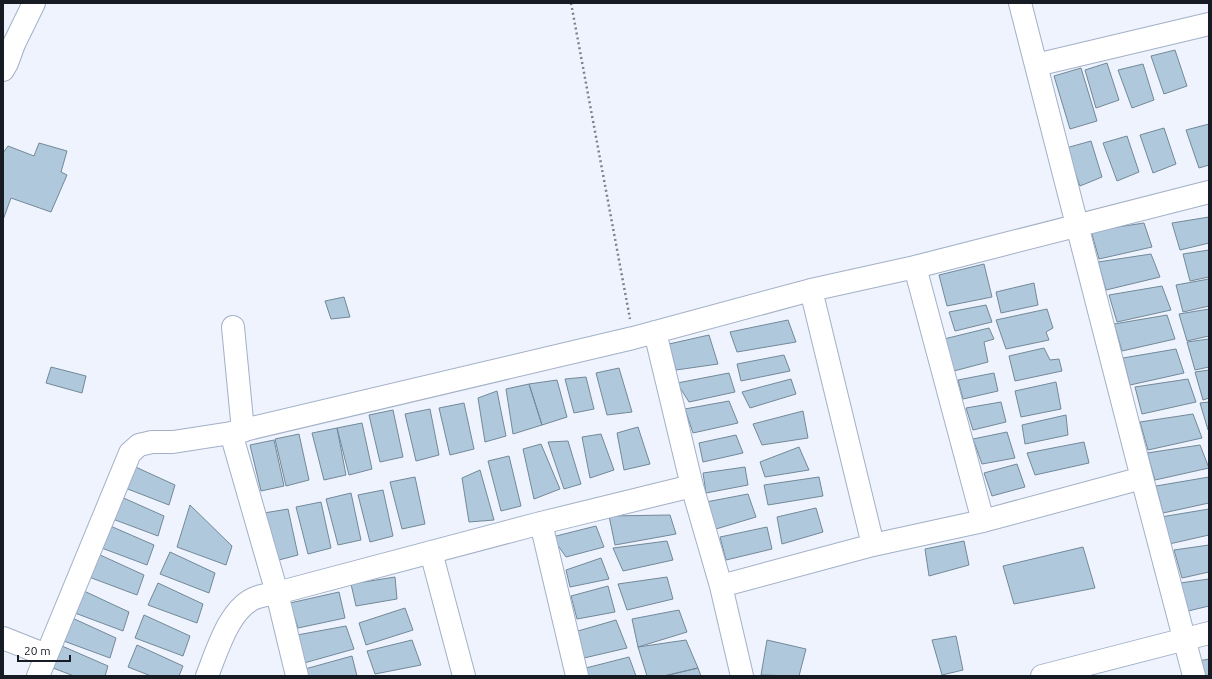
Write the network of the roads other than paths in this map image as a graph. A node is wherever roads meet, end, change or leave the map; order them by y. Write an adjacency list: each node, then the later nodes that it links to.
1 (34, 3): 5 (street)
2 (1020, 3): 4 (street)
3 (1209, 24): 4 (street)
4 (1036, 65): 7 (street)
5 (3, 70)
6 (1209, 192): 7 (street)
7 (1078, 226): 8 (street); 13 (street)
8 (915, 267): 9 (street); 15 (street)
9 (810, 290): 11 (street); 17 (street)
10 (233, 327): 12 (street)
11 (655, 332): 12 (street); 14 (street)
12 (237, 432): 20 (street); 24 (street)
13 (1142, 478): 15 (street); 23 (street)
14 (692, 486): 16 (street); 19 (street)
15 (983, 521): 17 (street)
16 (541, 523): 18 (street); 29 (street)
17 (873, 545): 19 (street)
18 (431, 552): 20 (street); 28 (street)
19 (721, 586): 30 (street)
20 (277, 593): 26 (street); 27 (street)
21 (1209, 633): 23 (street)
22 (3, 638): 24 (street)
23 (1185, 639): 31 (street); 32 (street)
24 (46, 655): 25 (street)
25 (38, 676)
26 (207, 676)
27 (296, 676)
28 (464, 676)
29 (577, 676)
30 (742, 676)
31 (1042, 676)
32 (1194, 676)

